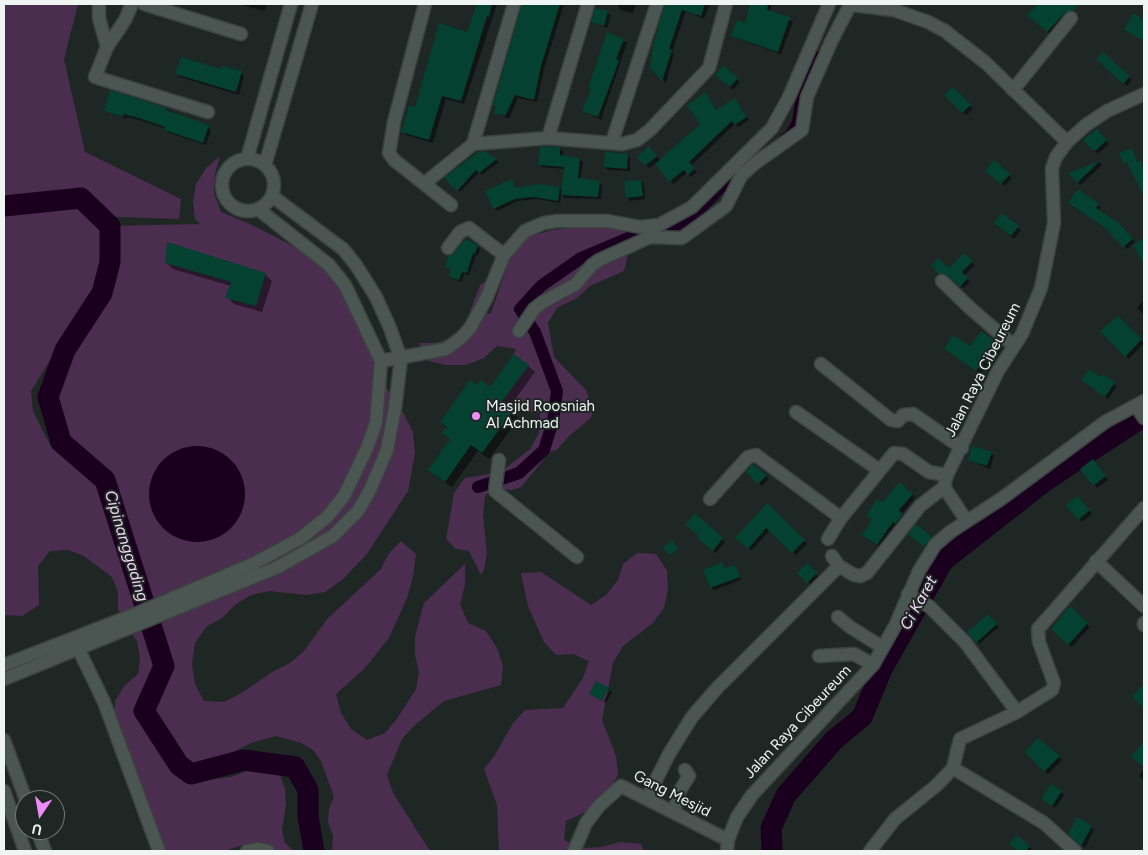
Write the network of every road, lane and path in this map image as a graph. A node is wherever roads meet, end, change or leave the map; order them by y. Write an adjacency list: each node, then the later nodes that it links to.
1 (99, 4): 14 (street)
2 (132, 4): 14 (street)
3 (144, 4): 13 (street)
4 (291, 4): 22 (street)
5 (312, 4): 23 (street)
6 (424, 4): 24 (street)
7 (514, 4): 21 (street)
8 (588, 4): 18 (street)
9 (657, 4): 19 (street)
10 (726, 4): 19 (street)
11 (829, 4): 29 (street)
12 (1071, 18): 15 (street)
13 (241, 34)
14 (107, 47): 17 (street)
15 (1013, 90): 20 (street); 31 (street)
16 (1144, 94): 20 (street, Jalan Raya Cibeureum)
17 (208, 112)
18 (548, 138): 19 (street); 21 (street)
19 (612, 142)
20 (1067, 142): 32 (street, Jalan Raya Cibeureum)
21 (473, 144): 24 (street)
22 (247, 159): 23 (street); 27 (street)
23 (265, 165): 25 (street)
24 (425, 182): 26 (street)
25 (272, 196): 27 (street); 33 (street)
26 (452, 205)
27 (258, 210): 34 (street)
28 (448, 248): 29 (street)
29 (504, 255): 33 (street)
30 (942, 281): 32 (street)
31 (522, 327)
32 (1014, 346): 38 (street, Jalan Raya Cibeureum)
33 (401, 359): 34 (street); 51 (street)
34 (381, 362): 51 (street)
35 (821, 364): 38 (street)
36 (1142, 410): 45 (street, Jalan Raya Cibeureum)
37 (796, 412): 40 (street)
38 (962, 448): 41 (street, Jalan Raya Cibeureum)
39 (499, 460): 47 (street)
40 (879, 470): 41 (street); 44 (street)
41 (945, 481): 45 (street); 66 (street)
42 (710, 499): 44 (street)
43 (1144, 508): 48 (street)
44 (841, 518): 46 (street)
45 (966, 520): 49 (street, Jalan Raya Cibeureum)
46 (828, 539)
47 (577, 557)
48 (1096, 561): 50 (street); 60 (street)
49 (913, 597): 54 (street, Jalan Raya Cibeureum); 60 (street)
50 (1144, 606)
51 (161, 609): 53 (street)
52 (838, 617): 54 (street)
53 (135, 620): 55 (street); 57 (street)
54 (882, 647): 58 (street, Jalan Raya Cibeureum)
55 (78, 648): 59 (street); 70 (street)
56 (819, 656): 58 (street)
57 (4, 664)
58 (873, 665): 68 (street, Jalan Raya Cibeureum)
59 (4, 679)
60 (1018, 712): 62 (street)
61 (4, 740): 64 (street)
62 (953, 768): 74 (street); 75 (street)
63 (685, 770): 67 (street)
64 (22, 790)
65 (4, 791): 69 (street)
66 (647, 798): 67 (street, Gang Mesjid); 73 (street, Gang Mesjid)
67 (674, 812): 68 (street, Gang Mesjid)
68 (728, 846)
69 (25, 851)
70 (159, 851)
71 (248, 851): 72 (street)
72 (268, 851)
73 (574, 851)
74 (870, 851)
75 (1075, 851)

